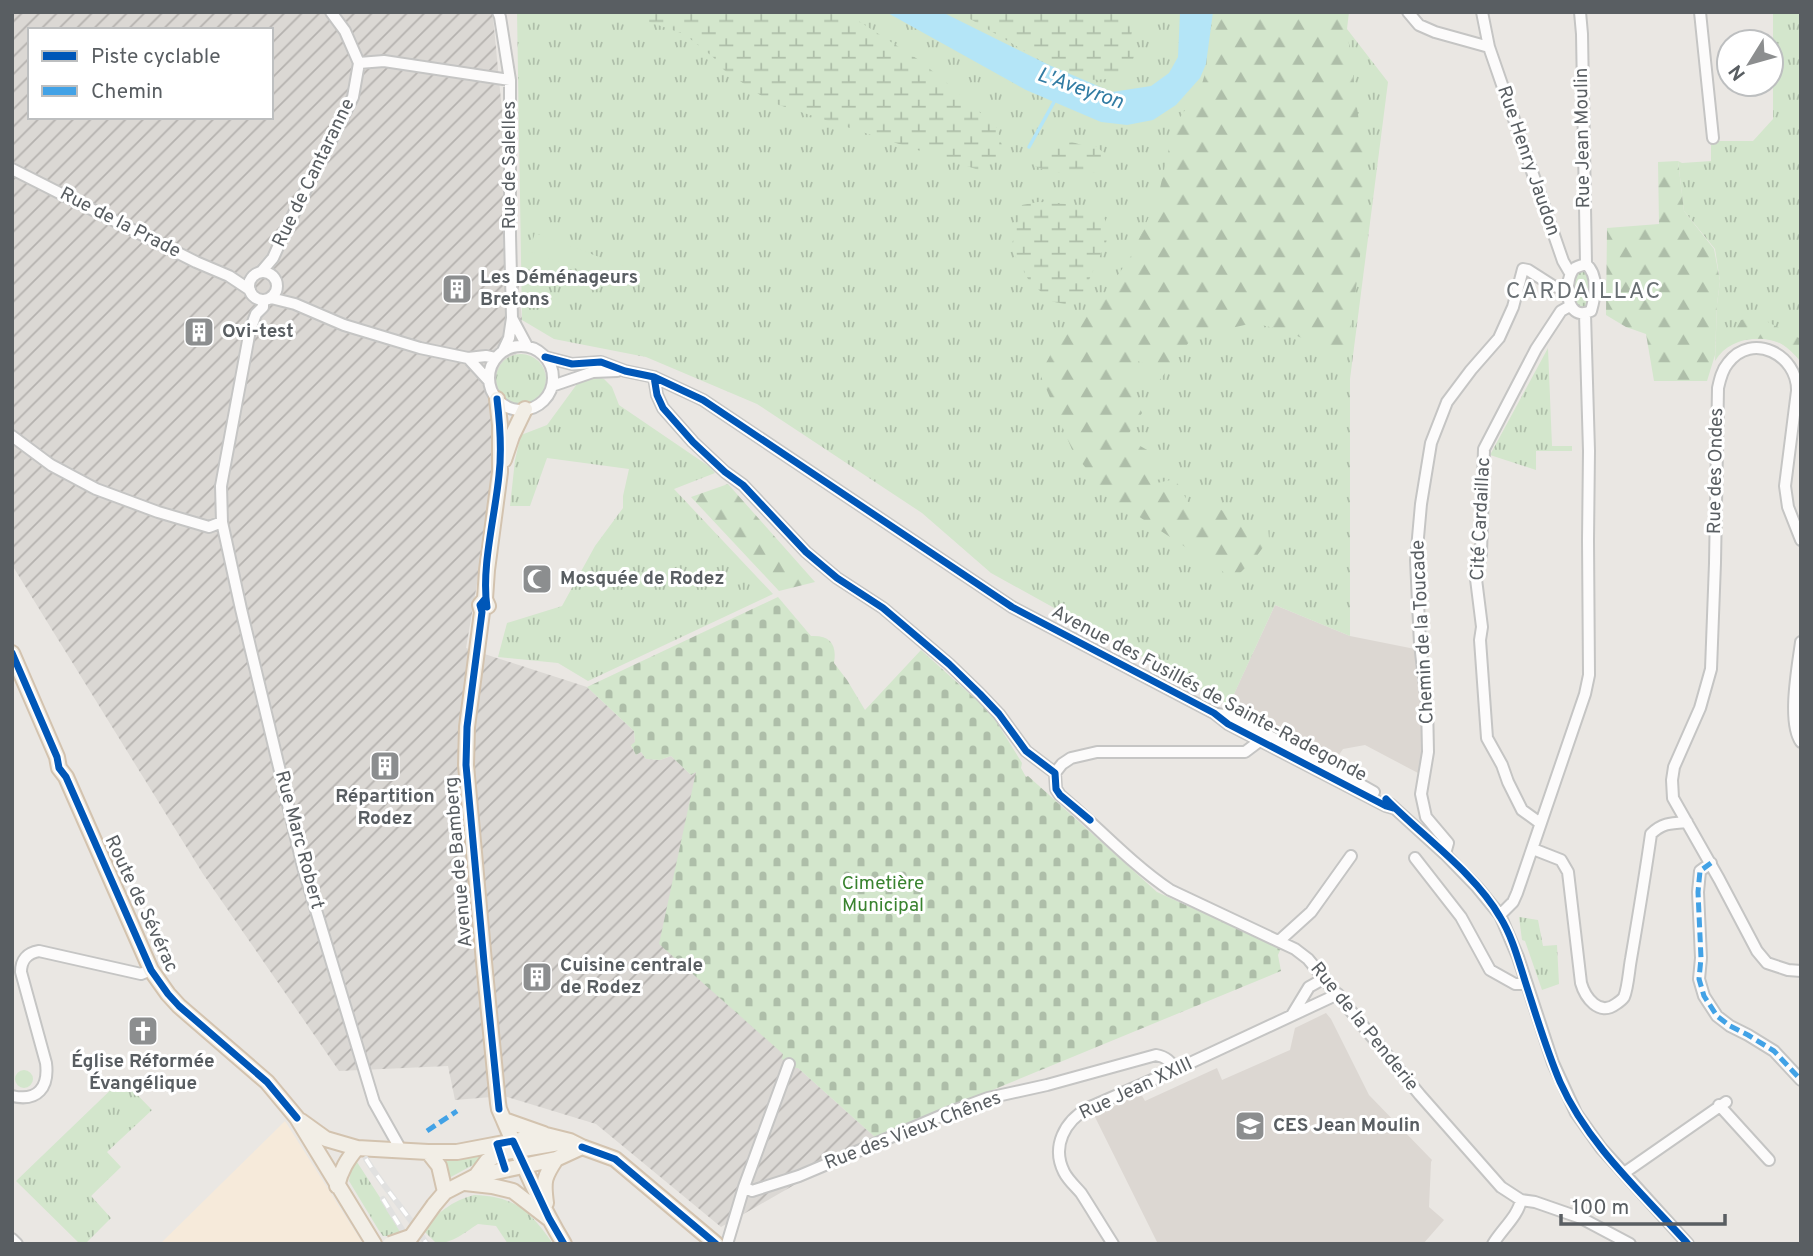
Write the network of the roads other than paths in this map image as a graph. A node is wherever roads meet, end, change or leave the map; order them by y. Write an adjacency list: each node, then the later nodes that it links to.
1 (331, 12): 8 (street)
2 (498, 12): 9 (street, Rue de Salelles)
3 (1408, 12): 7 (street)
4 (1482, 12): 7 (street, Rue Henry Jaudon)
5 (1580, 12): 13 (street, Rue Jean Moulin)
6 (1700, 12): 10 (street)
7 (1489, 47): 15 (street, Rue Henry Jaudon)
8 (359, 63): 9 (street); 12 (street, Rue de Cantaranne)
9 (510, 80): 24 (street, Rue de Salelles)
10 (1713, 138)
11 (12, 169): 16 (street, Rue de la Prade)
12 (273, 258): 14 (street, Rue de Cantaranne); 17 (street, Rue de Cantaranne)
13 (1586, 264): 15 (street); 23 (street, Rue Jean Moulin)
14 (258, 273): 16 (street, Rue de la Prade); 17 (street); 18 (street)
15 (1570, 273): 19 (street)
16 (229, 276): 18 (street, Rue de la Prade)
17 (276, 280): 20 (street); 21 (street)
18 (250, 290): 20 (street)
19 (1569, 290): 22 (street); 47 (street, Chemin de la Toucade)
20 (267, 299): 21 (street); 37 (street)
21 (295, 304): 28 (street)
22 (1570, 306): 23 (street); 45 (street, Cité Cardaillac)
23 (1584, 314): 45 (street)
24 (512, 318): 25 (street, Rue de Salelles); 26 (street, Rue de Salelles)
25 (527, 346): 26 (street); 27 (street)
26 (499, 355): 28 (street); 31 (street)
27 (545, 357): 29 (street, Avenue des Fusillés de Sainte-Radegonde); 32 (street)
28 (468, 358): 31 (street)
29 (625, 370): 30 (street, Avenue des Fusillés de Sainte-Radegonde); 32 (street, Avenue des Fusillés de Sainte-Radegonde)
30 (654, 377): 41 (street, Avenue des Fusillés de Sainte-Radegonde); 43 (street)
31 (489, 381): 33 (street)
32 (552, 386): 34 (street)
33 (497, 399): 34 (street); 36 (main road, Avenue de Bamberg)
34 (525, 409): 36 (main road, Avenue de Bamberg)
35 (12, 436): 37 (street)
36 (500, 471): 65 (main road, Avenue de Bamberg)
37 (222, 522): 72 (street, Rue Marc Robert)
38 (1801, 540): 44 (street, Rue des Ondes)
39 (1801, 642): 42 (street)
40 (12, 653): 54 (main road, Route de Sévérac)
41 (1260, 736): 43 (street); 47 (street, Avenue des Fusillés de Sainte-Radegonde)
42 (1801, 743)
43 (1055, 773): 52 (street, Rue de la Penderie)
44 (1687, 822): 46 (street); 50 (street)
45 (1540, 823): 46 (street)
46 (1533, 849): 51 (street)
47 (1445, 854): 51 (street, Avenue des Fusillés de Sainte-Radegonde)
48 (1350, 856): 52 (street)
49 (1415, 858): 57 (street)
50 (1711, 863): 55 (street); 63 (street)
51 (1500, 915): 57 (street, Avenue des Fusillés de Sainte-Radegonde)
52 (1279, 941): 53 (street, Rue de la Penderie)
53 (1308, 959): 56 (street, Rue de la Penderie); 58 (street)
54 (151, 970): 64 (street); 66 (main road, Route de Sévérac)
55 (1801, 971)
56 (1325, 978): 58 (street); 59 (street, Rue de la Penderie)
57 (1526, 984): 78 (street, Avenue des Fusillés de Sainte-Radegonde)
58 (1309, 987): 60 (street)
59 (1338, 994): 60 (street, Rue Jean XXIII); 84 (street, Rue de la Penderie)
60 (1292, 1015): 62 (street, Rue Jean XXIII)
61 (789, 1065): 81 (street)
62 (1175, 1070): 81 (street, Rue des Vieux Chênes); 94 (street, Rue Jean XXIII)
63 (1801, 1080)
64 (12, 1096)
65 (502, 1114): 67 (main road); 69 (main road, Avenue de Bamberg); 71 (main road)
66 (297, 1118): 70 (main road); 79 (main road, Route de Sévérac)
67 (545, 1135): 68 (main road); 69 (main road)
68 (576, 1144): 69 (main road); 74 (main road); 92 (main road)
69 (515, 1146): 71 (main road); 76 (main road, Avenue de Bamberg)
70 (357, 1148): 72 (main road); 79 (main road)
71 (498, 1149): 73 (main road); 77 (main road); 80 (main road)
72 (397, 1150): 73 (main road)
73 (428, 1152): 83 (main road)
74 (556, 1159): 76 (main road); 85 (main road)
75 (1769, 1160): 78 (street)
76 (524, 1166): 77 (main road); 85 (main road, Avenue de Bamberg)
77 (505, 1169): 80 (main road); 82 (main road)
78 (1623, 1173): 96 (street, Avenue des Fusillés de Sainte-Radegonde)
79 (339, 1179): 89 (main road, Route de Sévérac)
80 (470, 1180): 82 (main road); 83 (main road)
81 (744, 1187): 93 (street)
82 (513, 1191): 85 (main road)
83 (445, 1192): 88 (main road, bridge)
84 (1521, 1200): 87 (street); 95 (street, Rue de la Penderie)
85 (549, 1219): 91 (main road, Avenue de Bamberg)
86 (12, 1239): 90 (street)
87 (1496, 1239)
88 (408, 1240): 89 (main road, bridge)
89 (381, 1243)
90 (17, 1244)
91 (564, 1244)
92 (716, 1244)
93 (727, 1244)
94 (1113, 1244)
95 (1630, 1244)
96 (1688, 1244)

